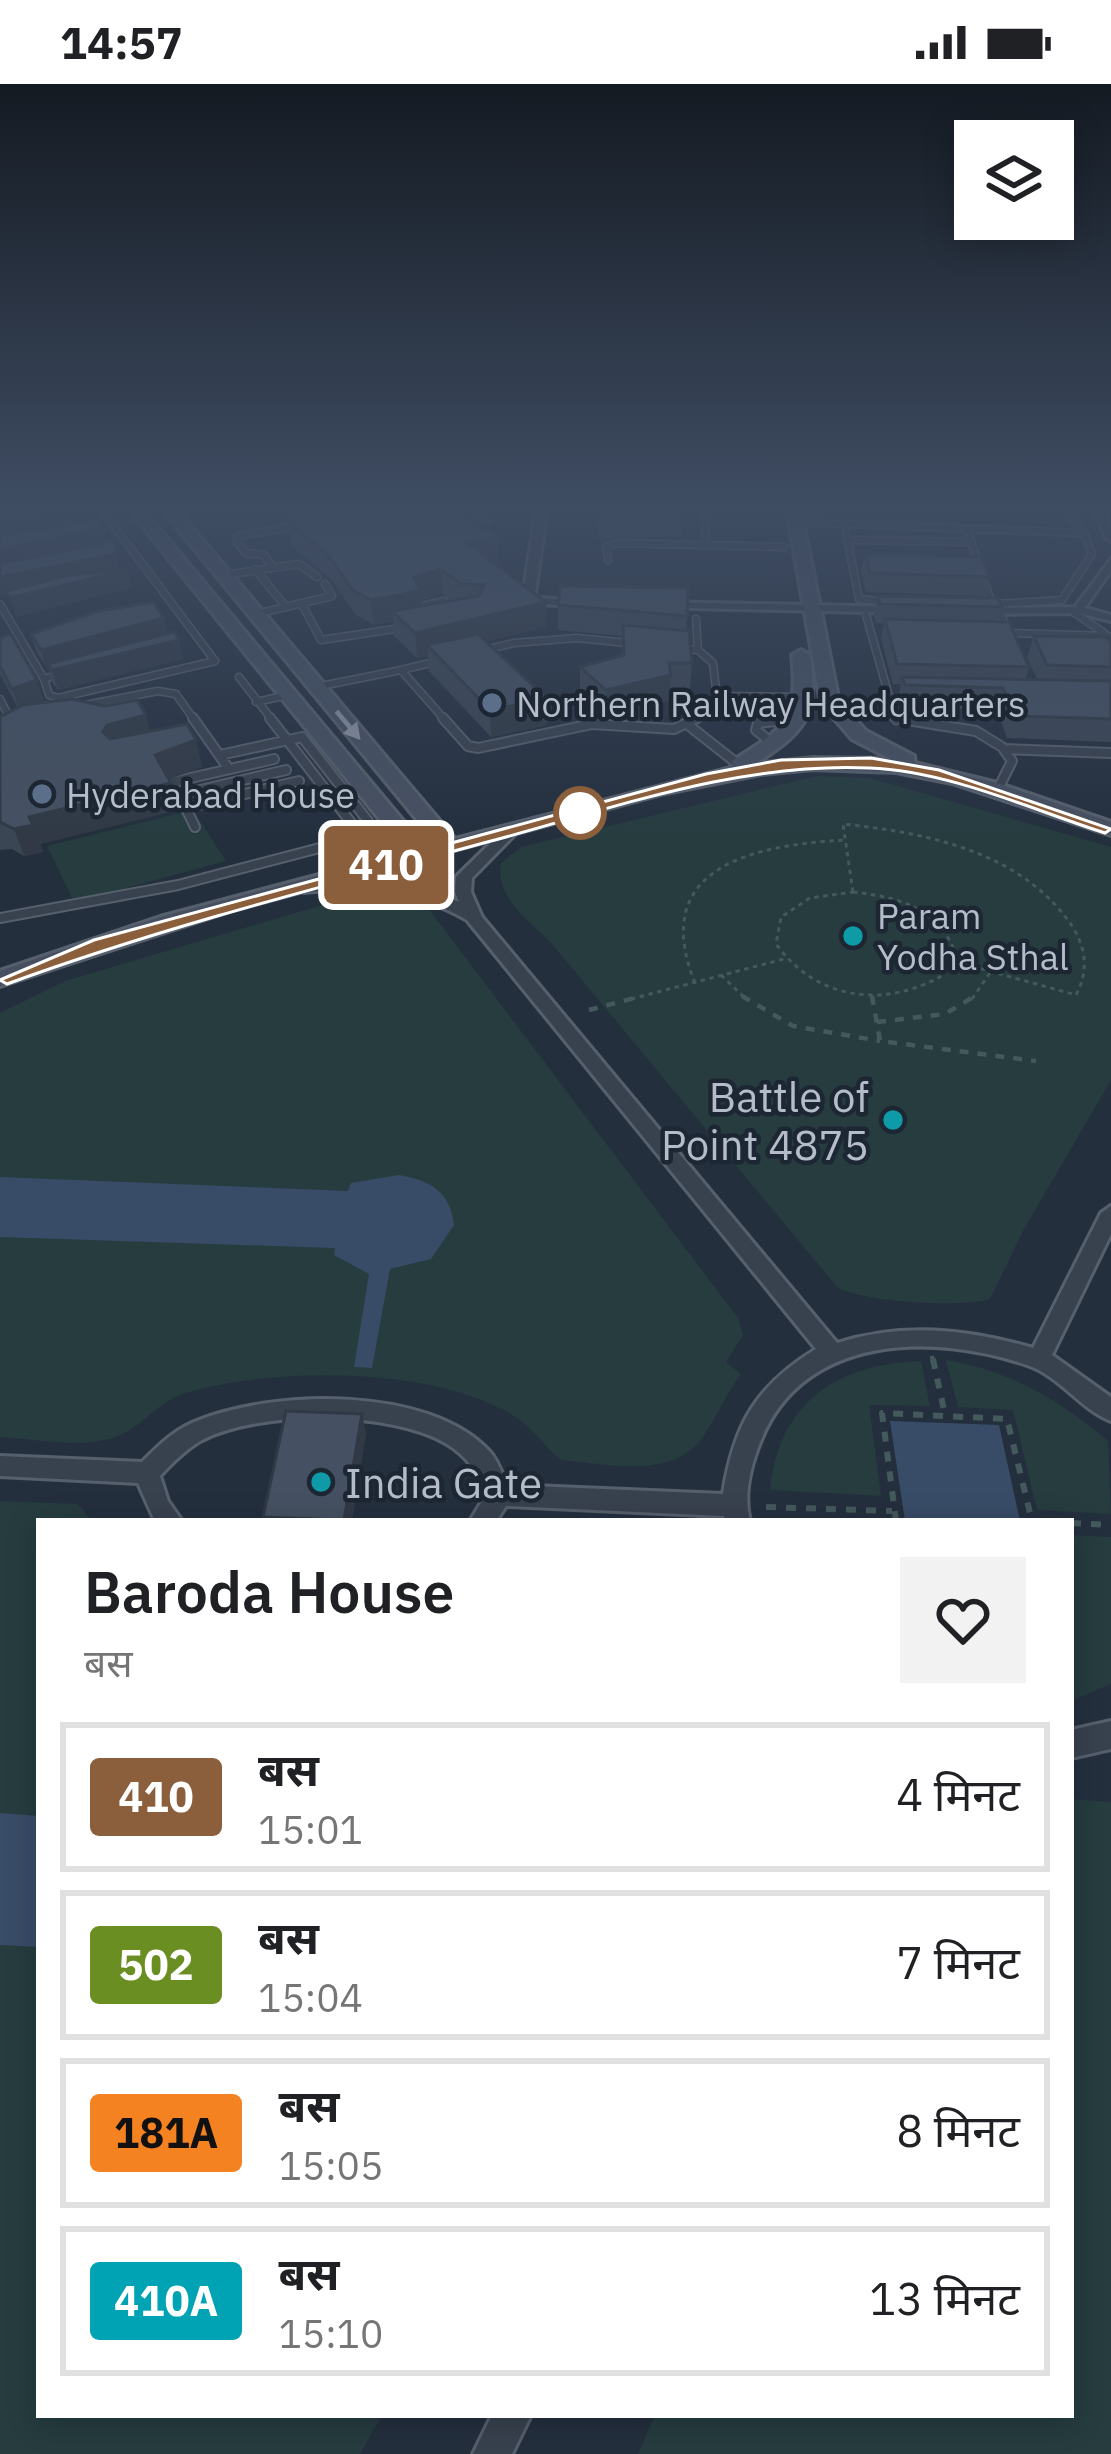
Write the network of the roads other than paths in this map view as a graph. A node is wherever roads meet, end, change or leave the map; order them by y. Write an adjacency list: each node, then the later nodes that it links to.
1 (6, 617): 22 (lane)
2 (182, 617): 21 (lane)
3 (224, 617): 33 (main road)
4 (258, 617): 30 (main road)
5 (308, 617): 14 (lane)
6 (433, 617): 14 (lane)
7 (458, 617): 14 (lane)
8 (803, 617): 38 (main road)
9 (805, 617): 37 (main road)
10 (866, 617): 15 (lane)
11 (1002, 617): 18 (lane)
12 (1083, 617): 20 (lane)
13 (696, 620): 24 (lane)
14 (438, 621)
15 (870, 630): 16 (lane); 31 (lane)
16 (893, 631)
17 (986, 632): 18 (lane)
18 (1009, 633): 20 (lane); 25 (lane)
19 (35, 635): 22 (lane)
20 (1110, 638)
21 (199, 639): 23 (lane); 29 (lane)
22 (18, 640): 29 (lane)
23 (186, 641)
24 (698, 650): 26 (lane); 34 (lane)
25 (1018, 653)
26 (401, 670): 30 (lane); 43 (lane)
27 (58, 674): 29 (lane)
28 (239, 677): 36 (lane)
29 (44, 679)
30 (316, 687): 61 (main road, one-way to 61)
31 (885, 691): 32 (lane); 47 (lane)
32 (907, 691)
33 (288, 695): 36 (lane); 62 (main road)
34 (721, 696): 38 (lane); 43 (lane)
35 (0, 699): 41 (lane)
36 (256, 702): 45 (lane)
37 (830, 703): 38 (main road); 53 (main road)
38 (806, 706): 50 (main road)
39 (52, 711): 44 (lane)
40 (32, 715): 41 (lane)
41 (10, 719): 42 (lane)
42 (0, 721)
43 (687, 724): 50 (lane)
44 (208, 737): 46 (lane); 49 (lane)
45 (286, 740): 49 (lane); 57 (lane); 64 (lane)
46 (186, 742)
47 (1005, 749): 48 (lane); 55 (lane)
48 (1111, 753)
49 (220, 754): 51 (lane)
50 (739, 765): 54 (main road)
51 (230, 769): 52 (lane); 56 (lane)
52 (286, 770): 56 (lane); 56 (lane)
53 (934, 773): 54 (main road); 55 (main road)
54 (712, 777): 60 (main road)
55 (996, 793): 59 (main road)
56 (181, 799): 58 (lane)
57 (368, 821)
58 (195, 827)
59 (1111, 830)
60 (511, 831): 61 (main road); 65 (street)
61 (450, 848): 62 (main road)
62 (419, 856): 63 (main road)
63 (304, 887): 65 (street); 66 (main road)
64 (0, 918)
65 (474, 918): 70 (street)
66 (100, 944): 67 (main road); 68 (main road)
67 (0, 956)
68 (0, 980)
69 (1111, 1213): 71 (street)
70 (830, 1349): 71 (street); 76 (street)
71 (1039, 1359): 72 (street)
72 (1111, 1411)
73 (0, 1466): 74 (street)
74 (146, 1473): 75 (street); 77 (street)
75 (500, 1495): 76 (street); 78 (street)
76 (735, 1513)
77 (167, 1518)
78 (484, 1518)
79 (1111, 1735): 80 (street)
80 (1074, 1743)
81 (510, 2418): 82 (street)
82 (492, 2454)

